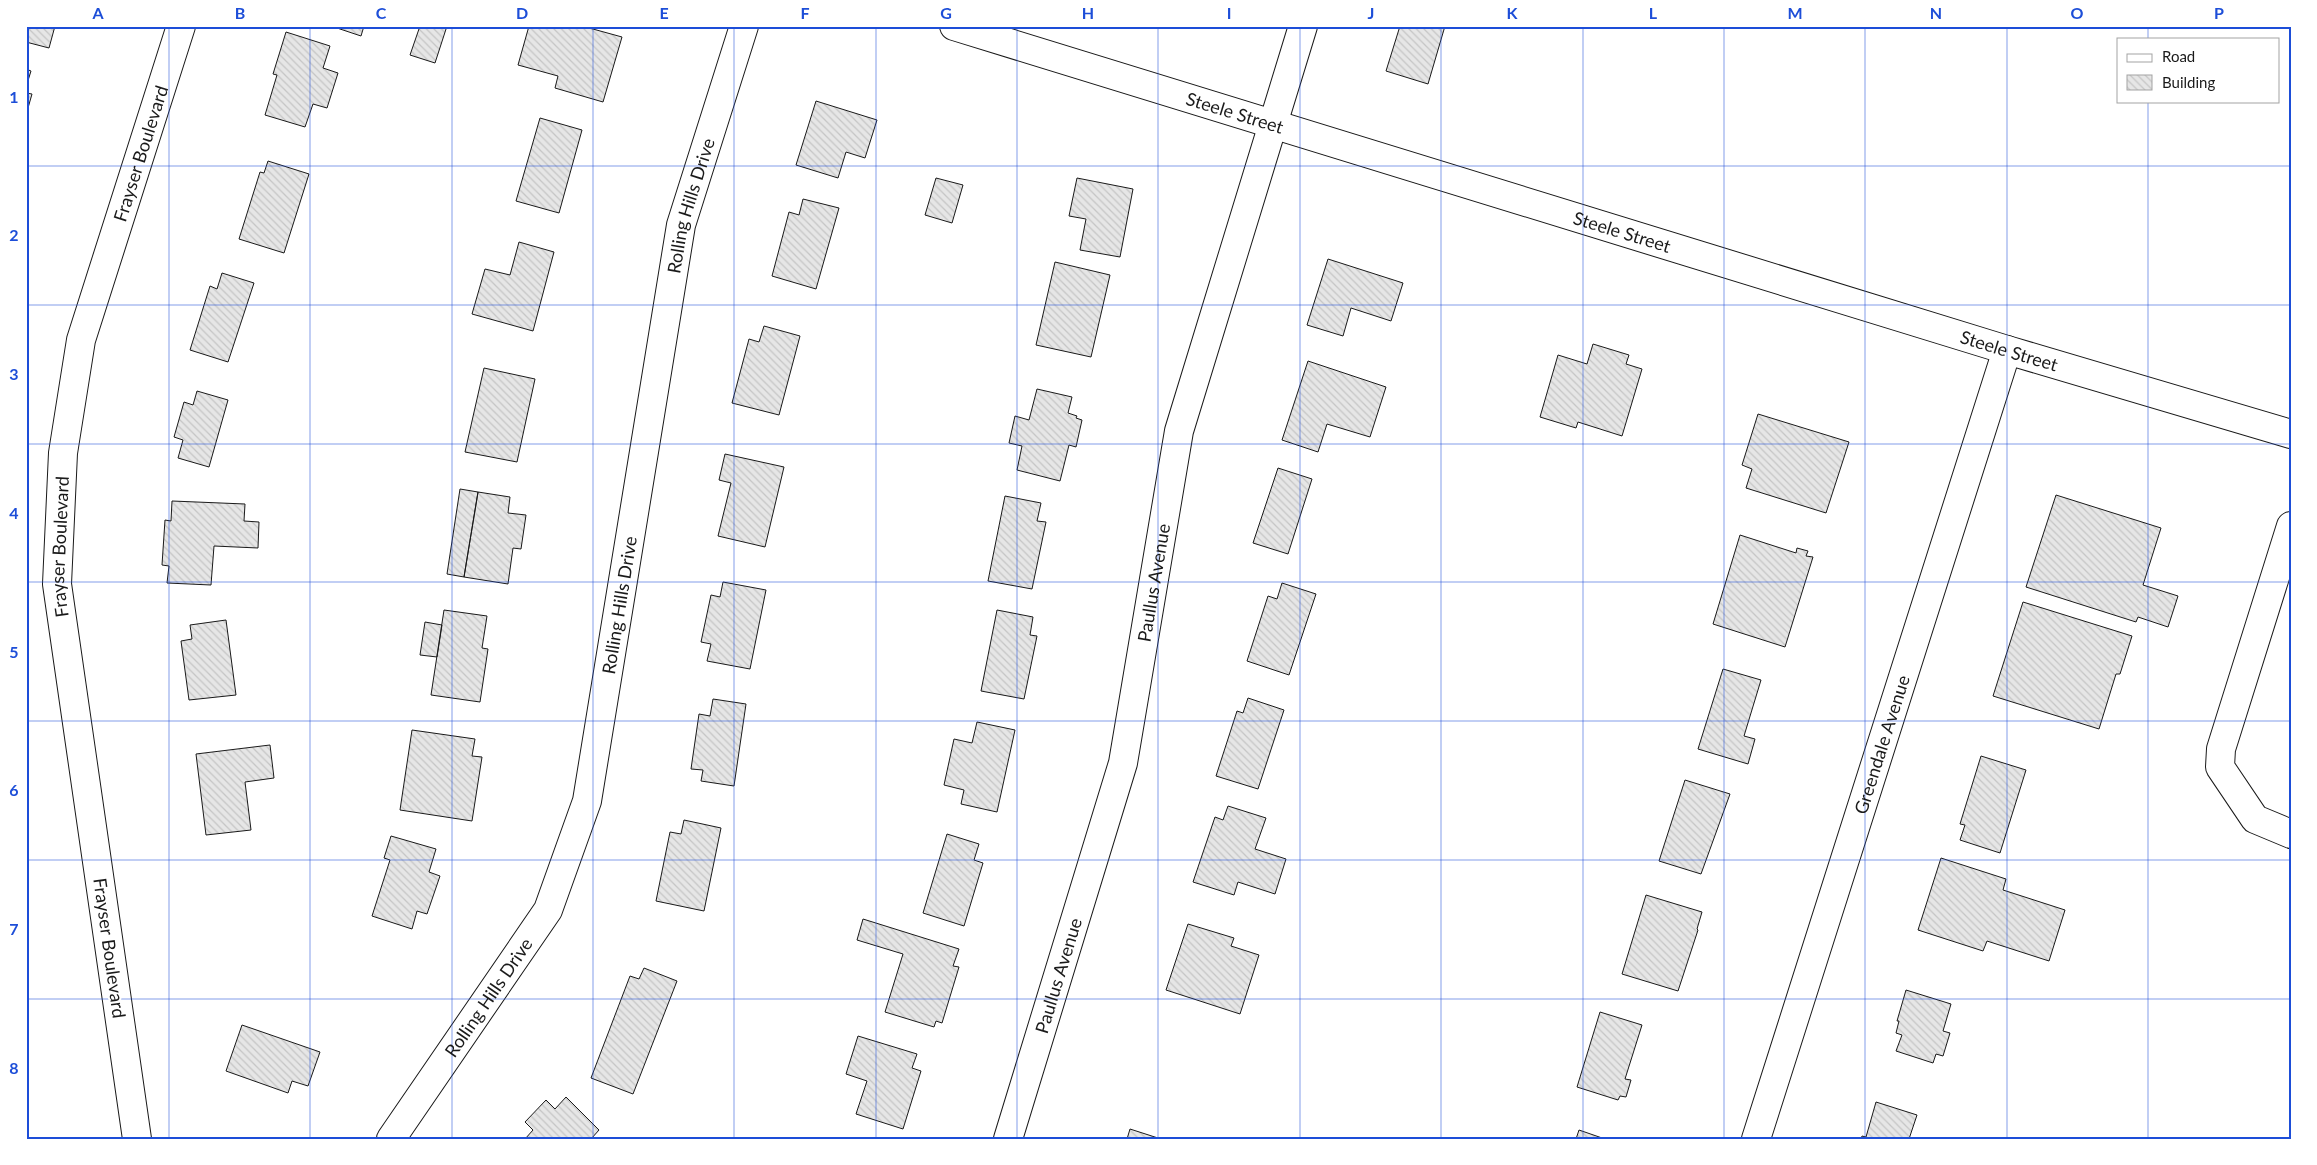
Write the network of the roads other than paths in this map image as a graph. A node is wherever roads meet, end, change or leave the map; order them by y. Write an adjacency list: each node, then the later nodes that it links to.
1 (181, 26): 10 (street, Frayser Boulevard)
2 (744, 26): 11 (street, Rolling Hills Drive)
3 (954, 26): 5 (street, Steele Street)
4 (1303, 26): 5 (street, Paullus Avenue)
5 (1275, 123): 6 (street, Steele Street); 12 (street, Paullus Avenue)
6 (2007, 350): 7 (street, Steele Street); 13 (street, Greendale Avenue)
7 (2291, 434)
8 (2291, 526): 9 (street)
9 (2291, 834)
10 (137, 1139)
11 (390, 1139)
12 (1008, 1139)
13 (1756, 1139)

